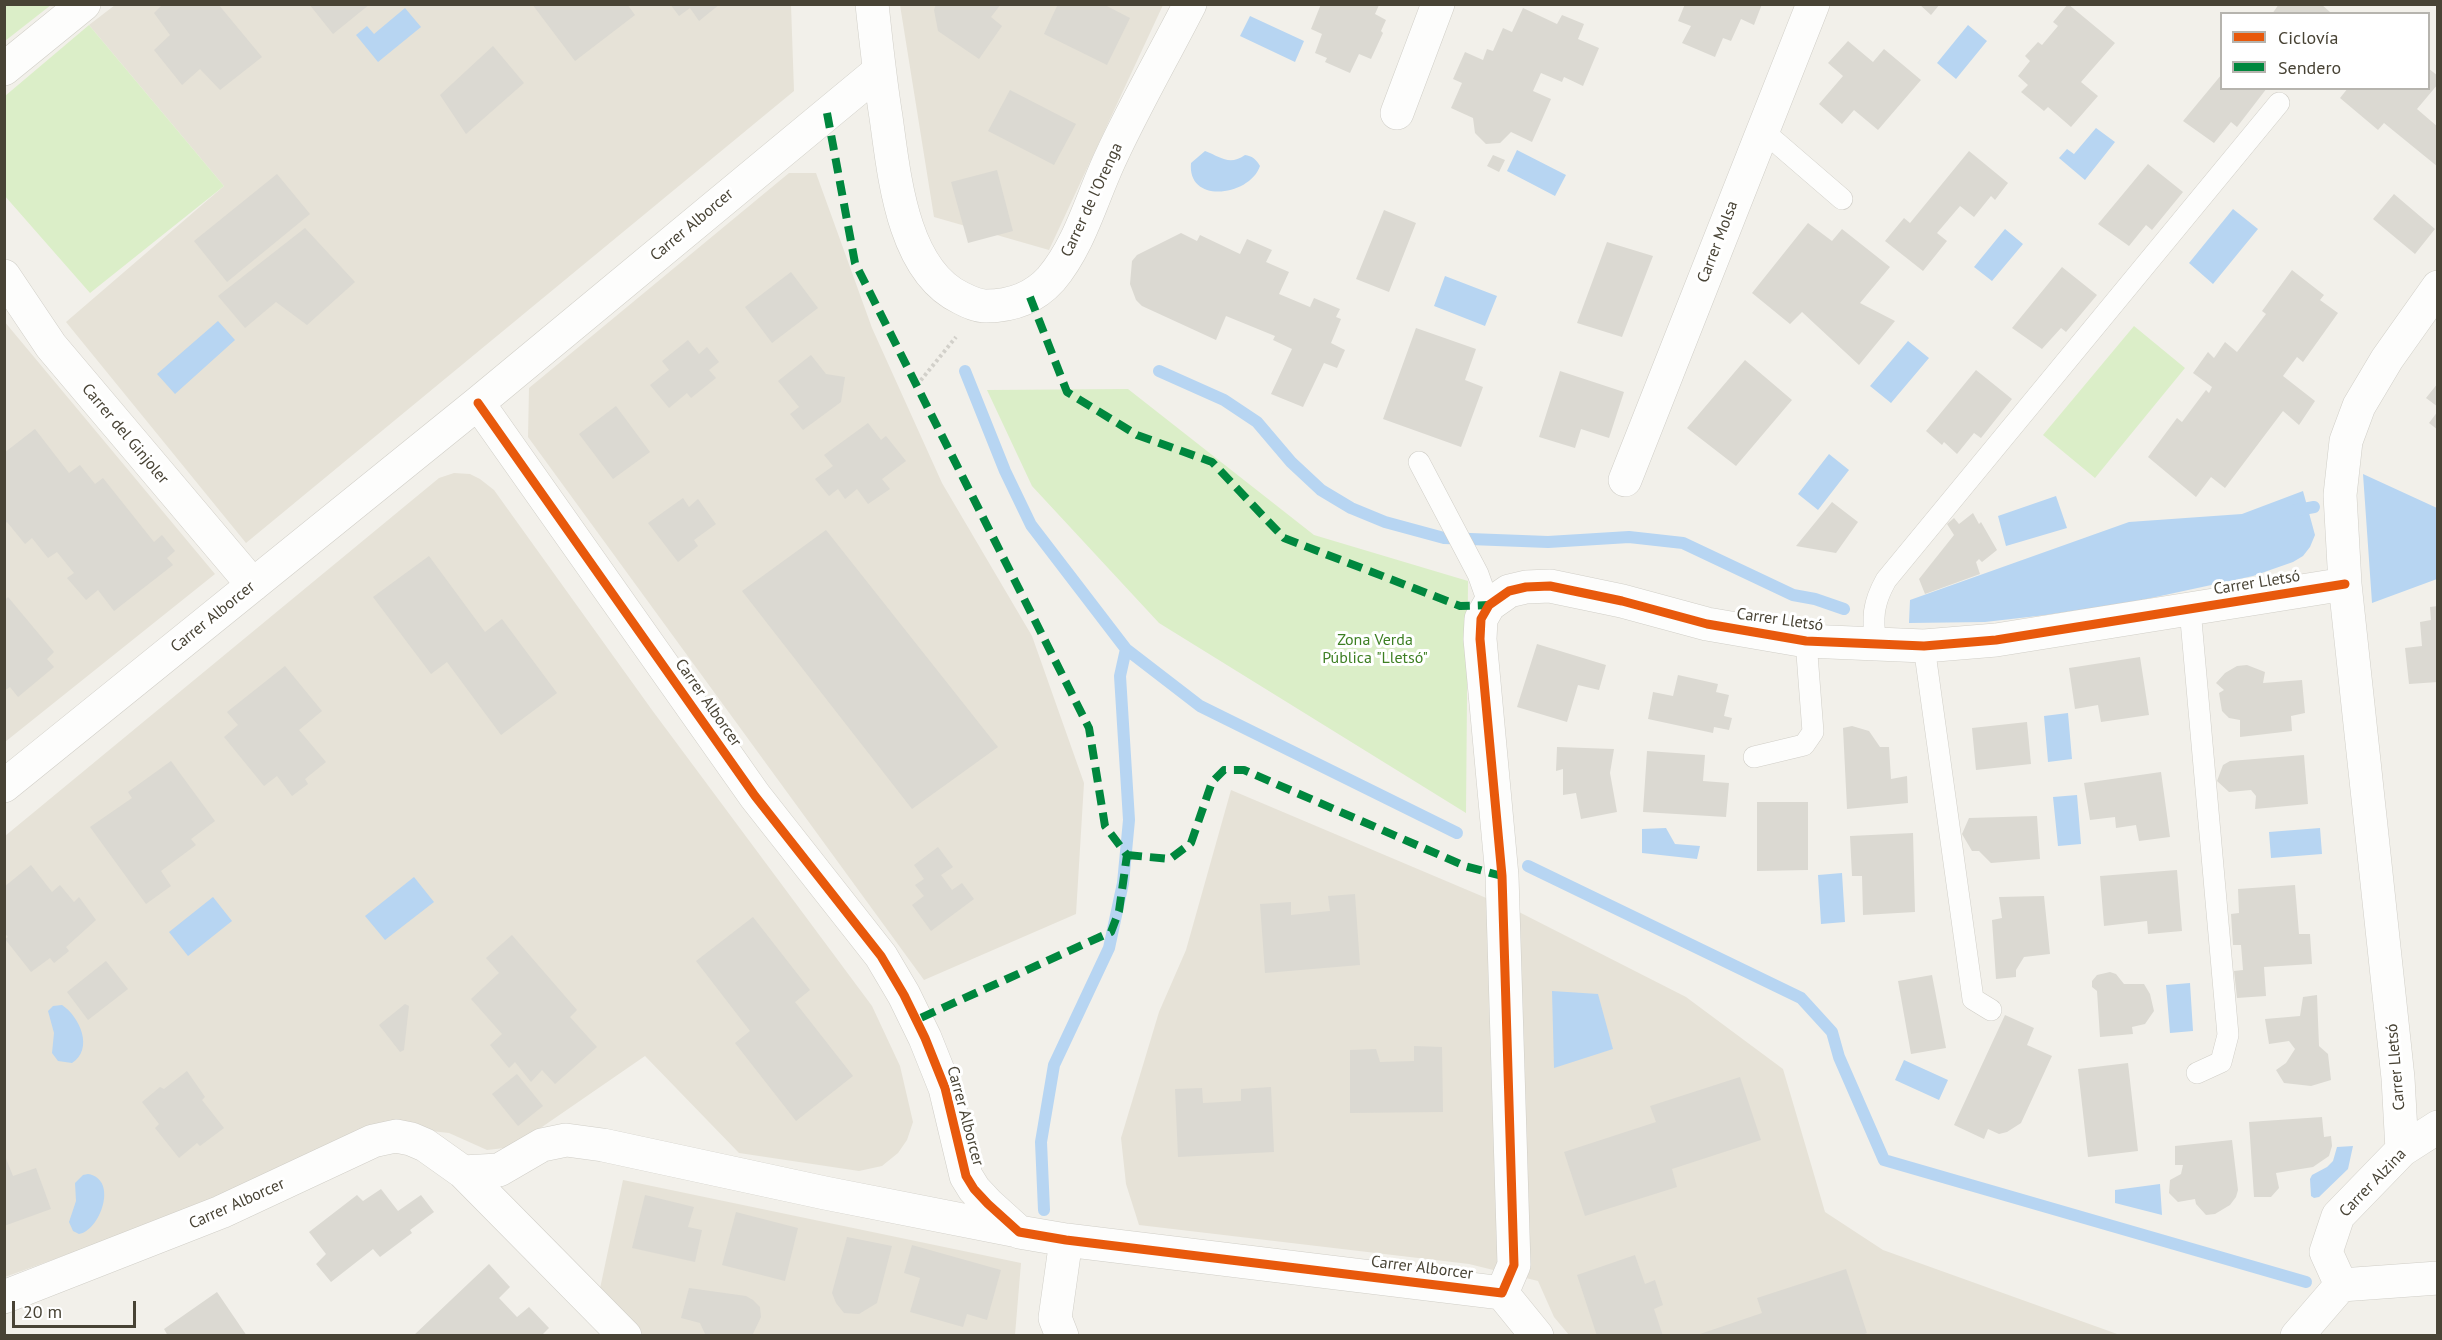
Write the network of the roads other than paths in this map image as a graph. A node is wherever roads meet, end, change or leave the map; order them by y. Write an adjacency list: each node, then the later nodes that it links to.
1 (84, 4): 6 (street)
2 (872, 4): 7 (street, Carrer de l'Orenga)
3 (1191, 4): 7 (street, Carrer de l'Orenga)
4 (1438, 4): 9 (street)
5 (1814, 4): 10 (street, Carrer Molsa)
6 (4, 69)
7 (879, 71): 14 (street, Carrer Alborcer)
8 (2279, 103): 22 (lane)
9 (1397, 113)
10 (1762, 130): 11 (lane); 16 (street, Carrer Molsa)
11 (1842, 198)
12 (4, 276): 17 (street, Carrer del Ginjoler)
13 (2438, 287): 18 (street)
14 (478, 404): 17 (street, Carrer Alborcer); 31 (street, Carrer Alborcer)
15 (1419, 462): 19 (lane)
16 (1625, 480)
17 (253, 585): 25 (street, Carrer Alborcer)
18 (2345, 585): 20 (street, Carrer Lletsó); 29 (street, Carrer Lletsó)
19 (1489, 605): 21 (street, Carrer Lletsó); 35 (street)
20 (2190, 609): 23 (street, Carrer Lletsó); 27 (lane)
21 (1806, 641): 22 (street, Carrer Lletsó); 24 (lane)
22 (1875, 645): 23 (street, Carrer Lletsó)
23 (1924, 646): 26 (lane)
24 (1754, 757)
25 (4, 786)
26 (1991, 1010)
27 (2197, 1073)
28 (2438, 1127): 29 (street, Carrer Alzina)
29 (2402, 1150): 34 (street, Carrer Alzina)
30 (463, 1172): 31 (street, Carrer Alborcer); 36 (street, Carrer Alborcer); 37 (street, Carrer Alborcer)
31 (1019, 1232): 32 (street, Carrer Alborcer)
32 (1066, 1240): 35 (street, Carrer Alborcer); 38 (street)
33 (2438, 1278): 34 (street)
34 (2342, 1285): 40 (street)
35 (1502, 1293): 39 (street)
36 (4, 1297)
37 (625, 1335)
38 (1062, 1335)
39 (1537, 1335)
40 (2297, 1335)

